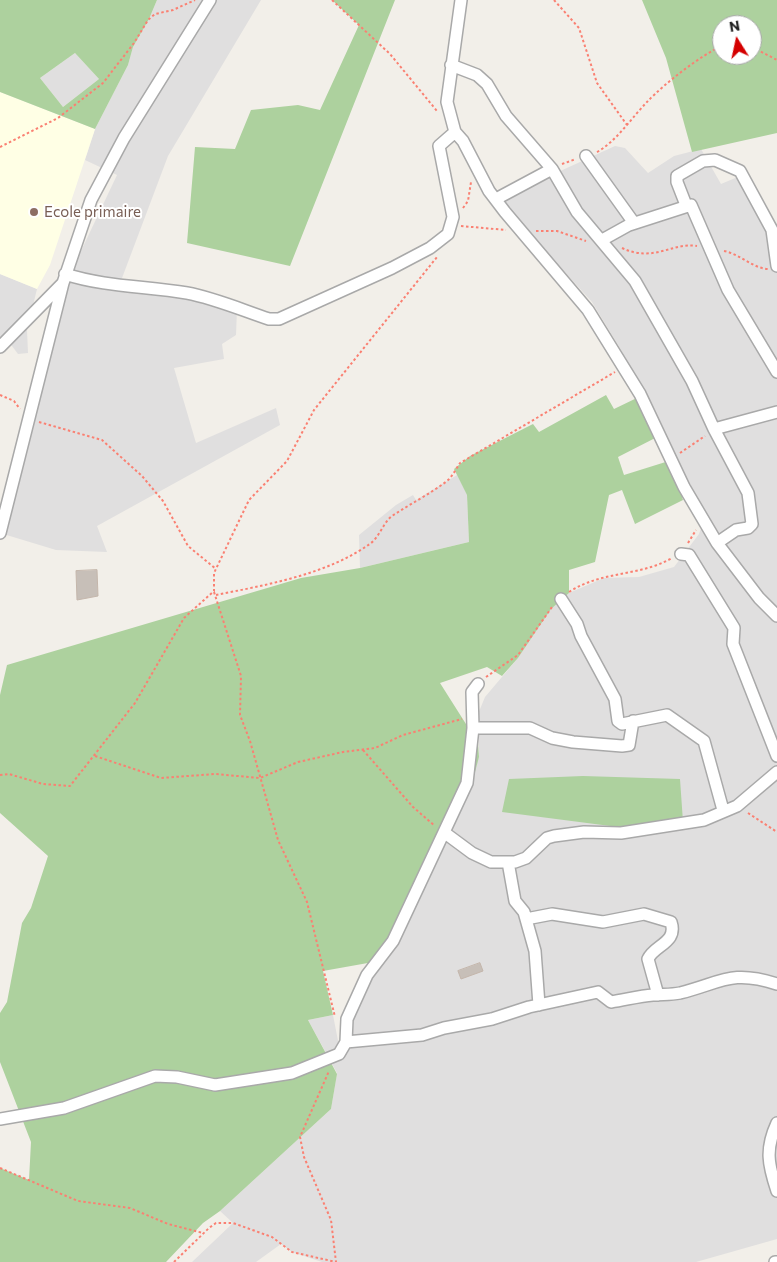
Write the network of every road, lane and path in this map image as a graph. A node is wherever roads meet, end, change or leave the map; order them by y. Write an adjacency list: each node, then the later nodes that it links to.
1 (195, 0): 13 (path)
2 (210, 0): 24 (street)
3 (332, 0): 10 (path)
4 (461, 0): 9 (street)
5 (554, 0): 11 (path)
6 (762, 52): 8 (path)
7 (712, 53): 11 (path)
8 (777, 60)
9 (451, 65): 12 (street); 16 (street)
10 (439, 113)
11 (627, 125): 14 (path)
12 (455, 132): 15 (street); 24 (street)
13 (0, 147)
14 (586, 156): 16 (path); 20 (street)
15 (474, 160): 17 (street); 19 (path)
16 (552, 169): 17 (street); 21 (street)
17 (496, 199): 26 (street)
18 (686, 205): 20 (street); 23 (street); 27 (street)
19 (462, 209)
20 (634, 223): 21 (street)
21 (602, 240): 31 (street)
22 (439, 255): 37 (path)
23 (777, 266)
24 (64, 279): 25 (street); 30 (street)
25 (0, 347)
26 (623, 367): 32 (street); 39 (path)
27 (777, 372)
28 (0, 395): 30 (path)
29 (777, 412): 31 (street)
30 (29, 420): 34 (street); 37 (path)
31 (714, 429): 32 (path); 35 (street)
32 (672, 458): 33 (street)
33 (699, 513): 35 (street); 36 (path)
34 (0, 534)
35 (717, 543): 41 (street)
36 (681, 554): 40 (path); 47 (street)
37 (216, 569): 38 (path)
38 (214, 591): 39 (path); 46 (path)
39 (216, 596): 50 (path)
40 (561, 599): 42 (path); 43 (street)
41 (777, 616)
42 (478, 684): 44 (street)
43 (633, 721): 44 (street); 52 (street)
44 (472, 722): 45 (path); 54 (street)
45 (363, 750): 50 (path); 54 (path)
46 (94, 756): 49 (path); 50 (path)
47 (777, 756)
48 (777, 772): 51 (street)
49 (0, 775)
50 (260, 778): 60 (path)
51 (737, 806): 52 (street); 53 (path)
52 (723, 810): 55 (street)
53 (777, 832)
54 (445, 833): 55 (street); 61 (street)
55 (508, 862): 56 (street)
56 (526, 920): 58 (street); 59 (street)
57 (777, 984): 58 (street)
58 (658, 995): 59 (street)
59 (539, 1005): 61 (street)
60 (336, 1025)
61 (346, 1042): 62 (street)
62 (334, 1057): 63 (street); 67 (path)
63 (0, 1119)
64 (777, 1123): 66 (street)
65 (0, 1168): 67 (path)
66 (777, 1191)
67 (204, 1233): 68 (path)
68 (174, 1262)

